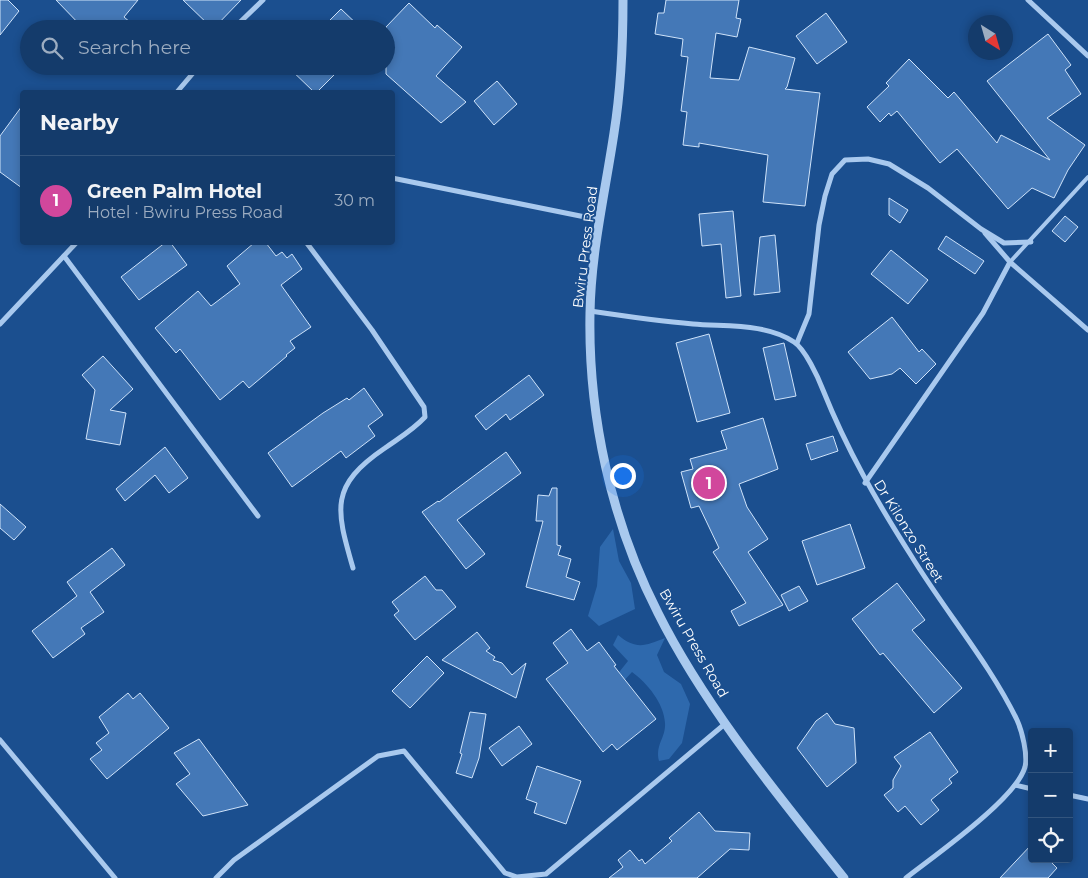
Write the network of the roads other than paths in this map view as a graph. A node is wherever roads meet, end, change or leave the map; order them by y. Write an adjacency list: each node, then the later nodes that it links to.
1 (263, 0): 4 (street)
2 (623, 0): 10 (street, Bwiru Press Road)
3 (1028, 0): 5 (street)
4 (242, 20)
5 (1088, 56)
6 (191, 75): 7 (street)
7 (179, 90)
8 (1088, 176): 12 (lane)
9 (395, 179): 10 (street)
10 (600, 220): 17 (street, Bwiru Press Road)
11 (981, 229): 12 (street); 16 (street); 20 (street)
12 (1031, 242): 16 (lane)
13 (74, 245): 15 (street)
14 (308, 245): 23 (street)
15 (64, 256): 18 (street); 22 (street)
16 (1010, 262): 19 (street); 21 (street)
17 (590, 312): 20 (street); 24 (street, Bwiru Press Road)
18 (0, 324)
19 (1088, 330)
20 (797, 343): 21 (street, Dr Kilonzo Street)
21 (865, 482): 26 (street, Dr Kilonzo Street)
22 (258, 516)
23 (353, 568)
24 (726, 723): 30 (street); 34 (street, Bwiru Press Road)
25 (0, 740): 31 (street)
26 (1015, 785): 27 (street); 35 (street, Dr Kilonzo Street)
27 (1028, 787)
28 (1073, 797): 29 (street)
29 (1088, 799)
30 (505, 873): 32 (street); 33 (street)
31 (115, 878)
32 (216, 878)
33 (499, 878)
34 (844, 878)
35 (906, 878)

